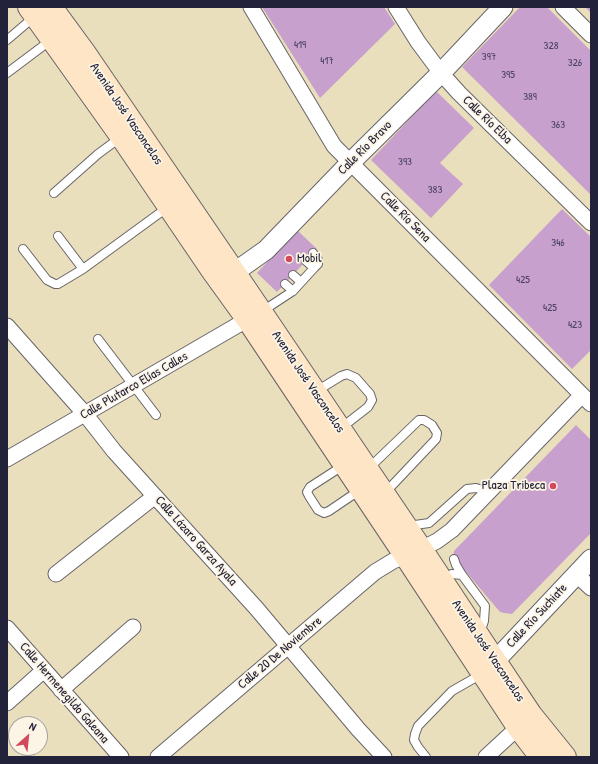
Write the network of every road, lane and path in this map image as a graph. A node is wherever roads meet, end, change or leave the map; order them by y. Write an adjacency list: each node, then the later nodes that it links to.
1 (251, 7): 12 (street, Calle Río Sena)
2 (396, 7): 10 (street, Calle Río Elba)
3 (503, 7): 10 (street, Calle Río Bravo)
4 (563, 7): 7 (street)
5 (39, 10): 6 (main road, Avenida José Vasconcelos); 8 (lane)
6 (60, 35): 9 (lane); 11 (main road, Avenida José Vasconcelos); 14 (main road, Avenida José Vasconcelos)
7 (591, 35)
8 (7, 40)
9 (7, 73)
10 (441, 74): 12 (street, Calle Río Bravo); 15 (street, Calle Río Elba)
11 (121, 136): 13 (lane); 14 (main road, Avenida José Vasconcelos)
12 (351, 162): 23 (street, Calle Río Bravo); 32 (street, Calle Río Sena)
13 (54, 193)
14 (176, 202): 21 (lane); 23 (main road, Avenida José Vasconcelos)
15 (591, 223)
16 (58, 236): 21 (lane)
17 (23, 249): 21 (lane)
18 (313, 253): 20 (lane)
19 (306, 261): 20 (lane)
20 (314, 268): 24 (lane)
21 (83, 269)
22 (293, 274): 24 (lane)
23 (228, 277): 27 (main road, Avenida José Vasconcelos)
24 (301, 282): 26 (lane)
25 (285, 284): 26 (lane)
26 (293, 291): 27 (lane)
27 (254, 316): 30 (street, Calle Plutarco Elías Calles); 31 (main road, Avenida José Vasconcelos); 37 (main road, Avenida José Vasconcelos)
28 (7, 326): 33 (street, Calle Lázaro Garza Ayala)
29 (98, 339): 30 (lane)
30 (134, 386): 33 (street, Calle Plutarco Elías Calles); 34 (lane)
31 (315, 392): 35 (main road, Avenida José Vasconcelos); 35 (lane)
32 (587, 399): 40 (street, Calle 20 De Noviembre)
33 (85, 414): 36 (street, Calle Plutarco Elías Calles); 42 (street, Calle Lázaro Garza Ayala)
34 (156, 415)
35 (340, 428): 38 (main road, Avenida José Vasconcelos)
36 (7, 459)
37 (345, 464): 39 (main road, Avenida José Vasconcelos); 39 (lane)
38 (367, 469): 41 (main road, Avenida José Vasconcelos); 41 (lane)
39 (361, 490): 44 (main road, Avenida José Vasconcelos)
40 (489, 492): 43 (lane); 44 (street, Calle 20 De Noviembre)
41 (384, 494): 43 (main road, Avenida José Vasconcelos)
42 (155, 496): 47 (street); 55 (street, Calle Lázaro Garza Ayala)
43 (405, 526): 44 (main road, Avenida José Vasconcelos)
44 (413, 552): 50 (main road, Avenida José Vasconcelos); 55 (street, Calle 20 De Noviembre); 56 (main road, Avenida José Vasconcelos)
45 (454, 559): 49 (lane)
46 (591, 559): 48 (street, Calle Río Suchiate)
47 (56, 574)
48 (576, 574): 51 (street); 56 (street, Calle Río Suchiate)
49 (462, 575): 50 (lane); 54 (lane)
50 (440, 578): 54 (main road, Avenida José Vasconcelos)
51 (591, 588)
52 (133, 627): 58 (street)
53 (7, 628): 57 (street, Calle Hermenegildo Galeana)
54 (479, 638): 56 (main road, Avenida José Vasconcelos)
55 (288, 646): 62 (street, Calle 20 De Noviembre); 63 (street, Calle Lázaro Garza Ayala)
56 (488, 667): 60 (main road, Avenida José Vasconcelos); 64 (lane)
57 (44, 670): 58 (street, Calle Hermenegildo Galeana); 59 (street)
58 (61, 690): 61 (street, Calle Hermenegildo Galeana)
59 (7, 703)
60 (525, 721): 65 (street); 66 (main road, Avenida José Vasconcelos); 67 (main road, Avenida José Vasconcelos)
61 (121, 757)
62 (158, 757)
63 (384, 757)
64 (426, 757)
65 (486, 757)
66 (541, 757)
67 (564, 757)

